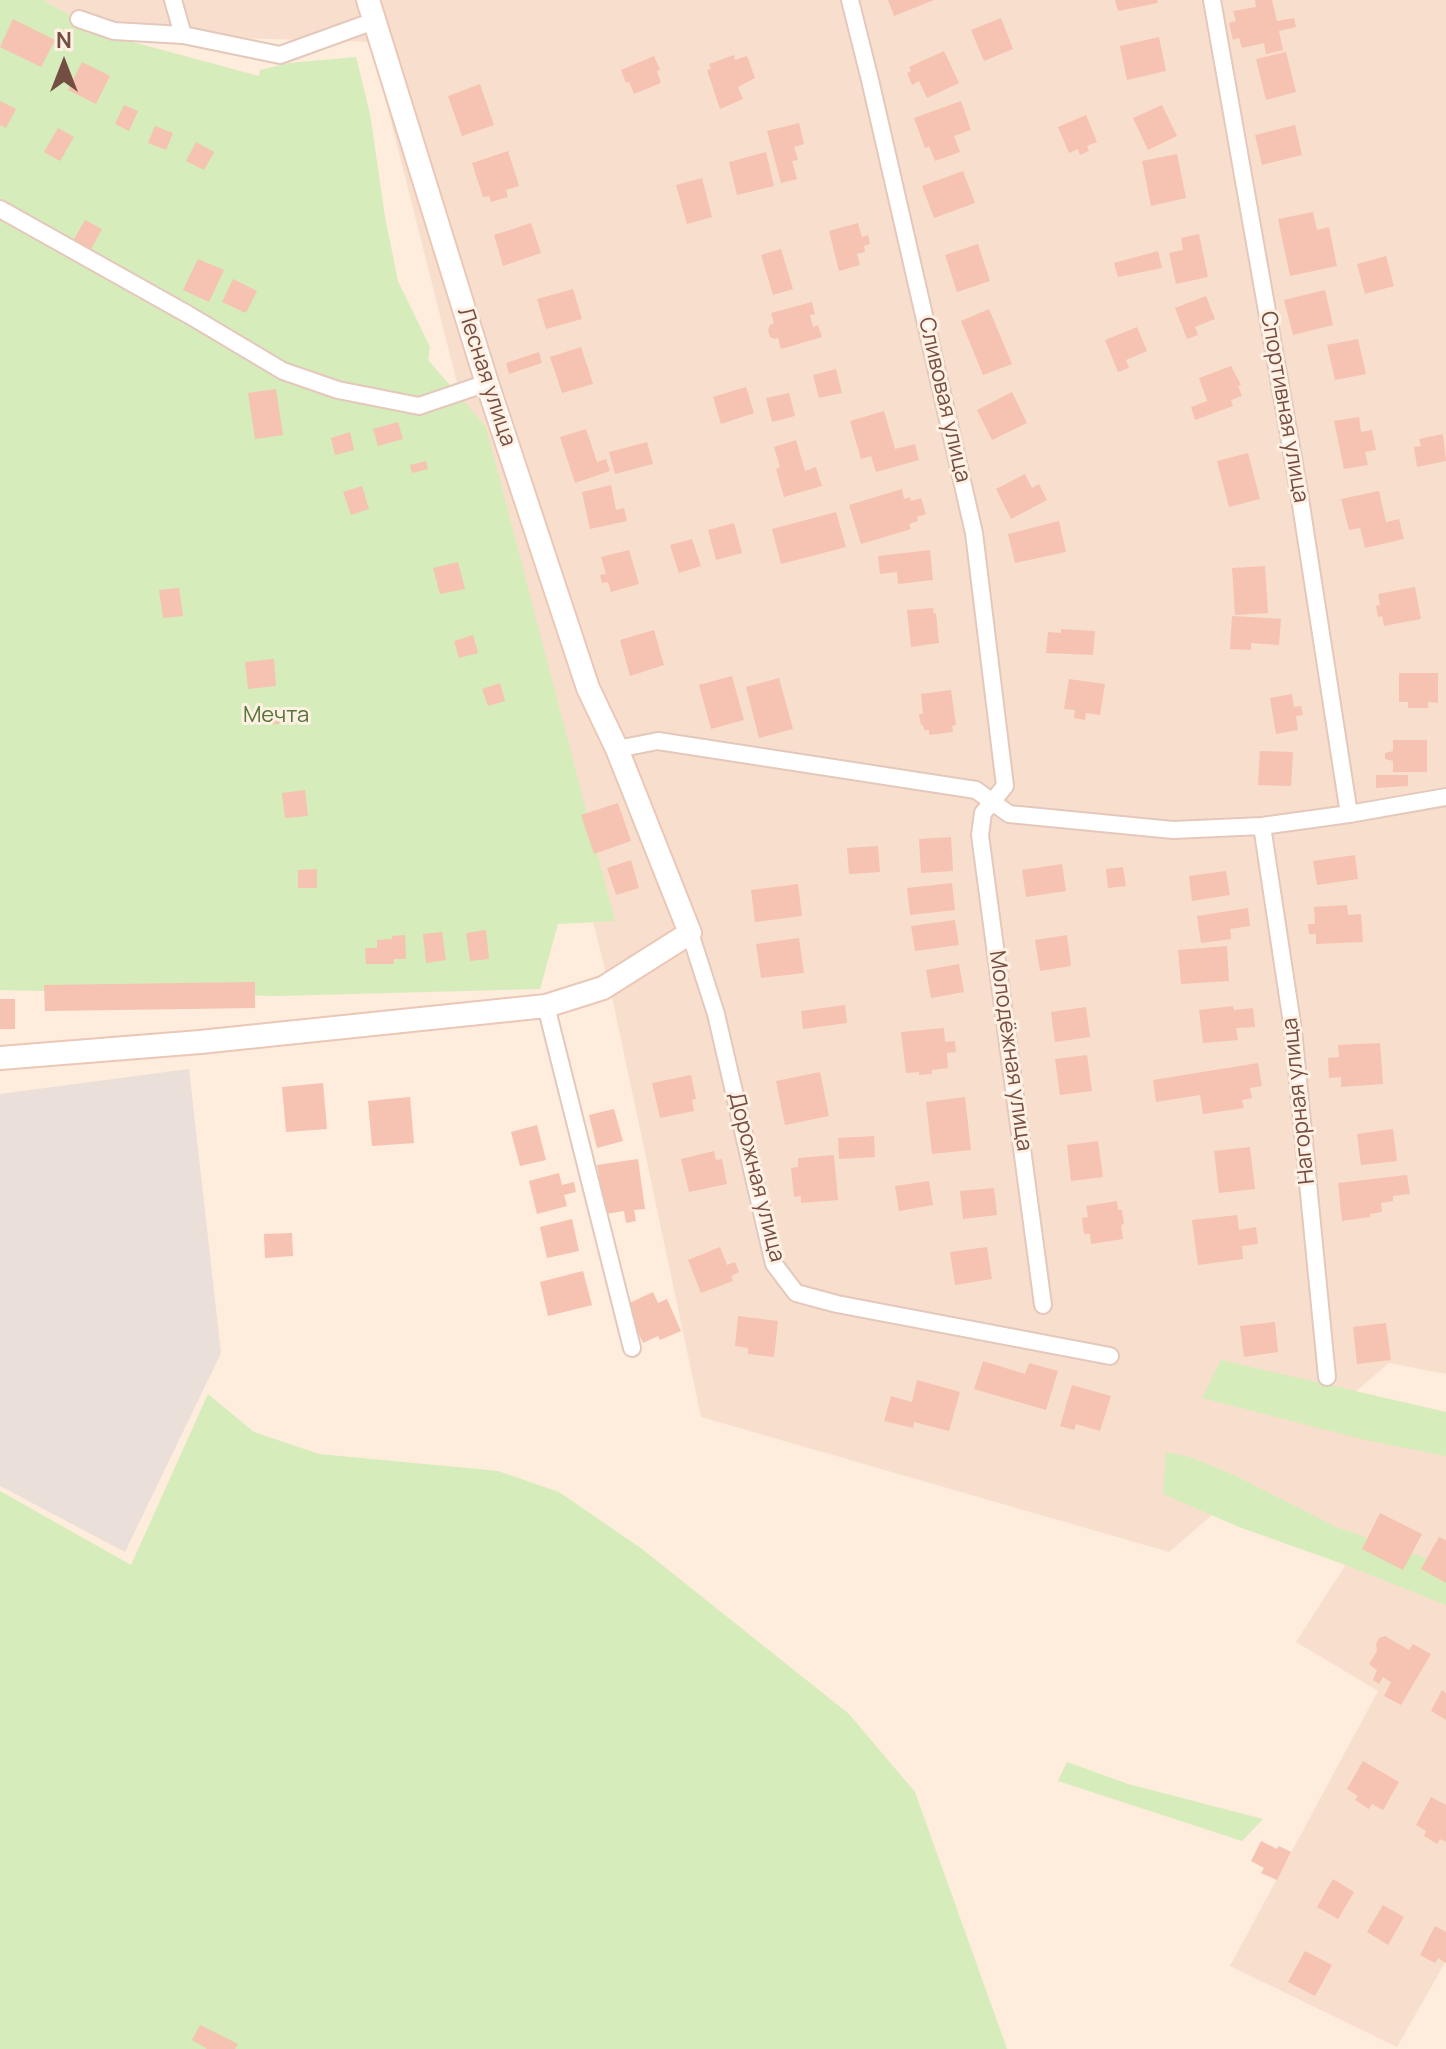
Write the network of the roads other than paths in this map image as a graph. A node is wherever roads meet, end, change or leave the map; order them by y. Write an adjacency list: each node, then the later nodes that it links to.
1 (173, 0): 6 (street)
2 (850, 0): 11 (street, Сливовая улица)
3 (1212, 0): 12 (street, Спортивная улица)
4 (371, 10): 6 (street); 8 (street, Лесная улица)
5 (79, 19): 6 (street)
6 (183, 35)
7 (0, 209): 8 (street)
8 (487, 383): 9 (street, Лесная улица)
9 (617, 749): 11 (street); 14 (street, Лесная улица)
10 (1446, 797): 12 (street)
11 (993, 801): 13 (street); 17 (street, Молодёжная улица)
12 (1349, 814): 13 (street)
13 (1262, 826): 20 (street, Нагорная улица)
14 (690, 933): 15 (street); 19 (street, Дорожная улица)
15 (546, 1006): 16 (street); 18 (street)
16 (0, 1058)
17 (1043, 1305)
18 (632, 1348)
19 (1110, 1356)
20 (1327, 1377)

